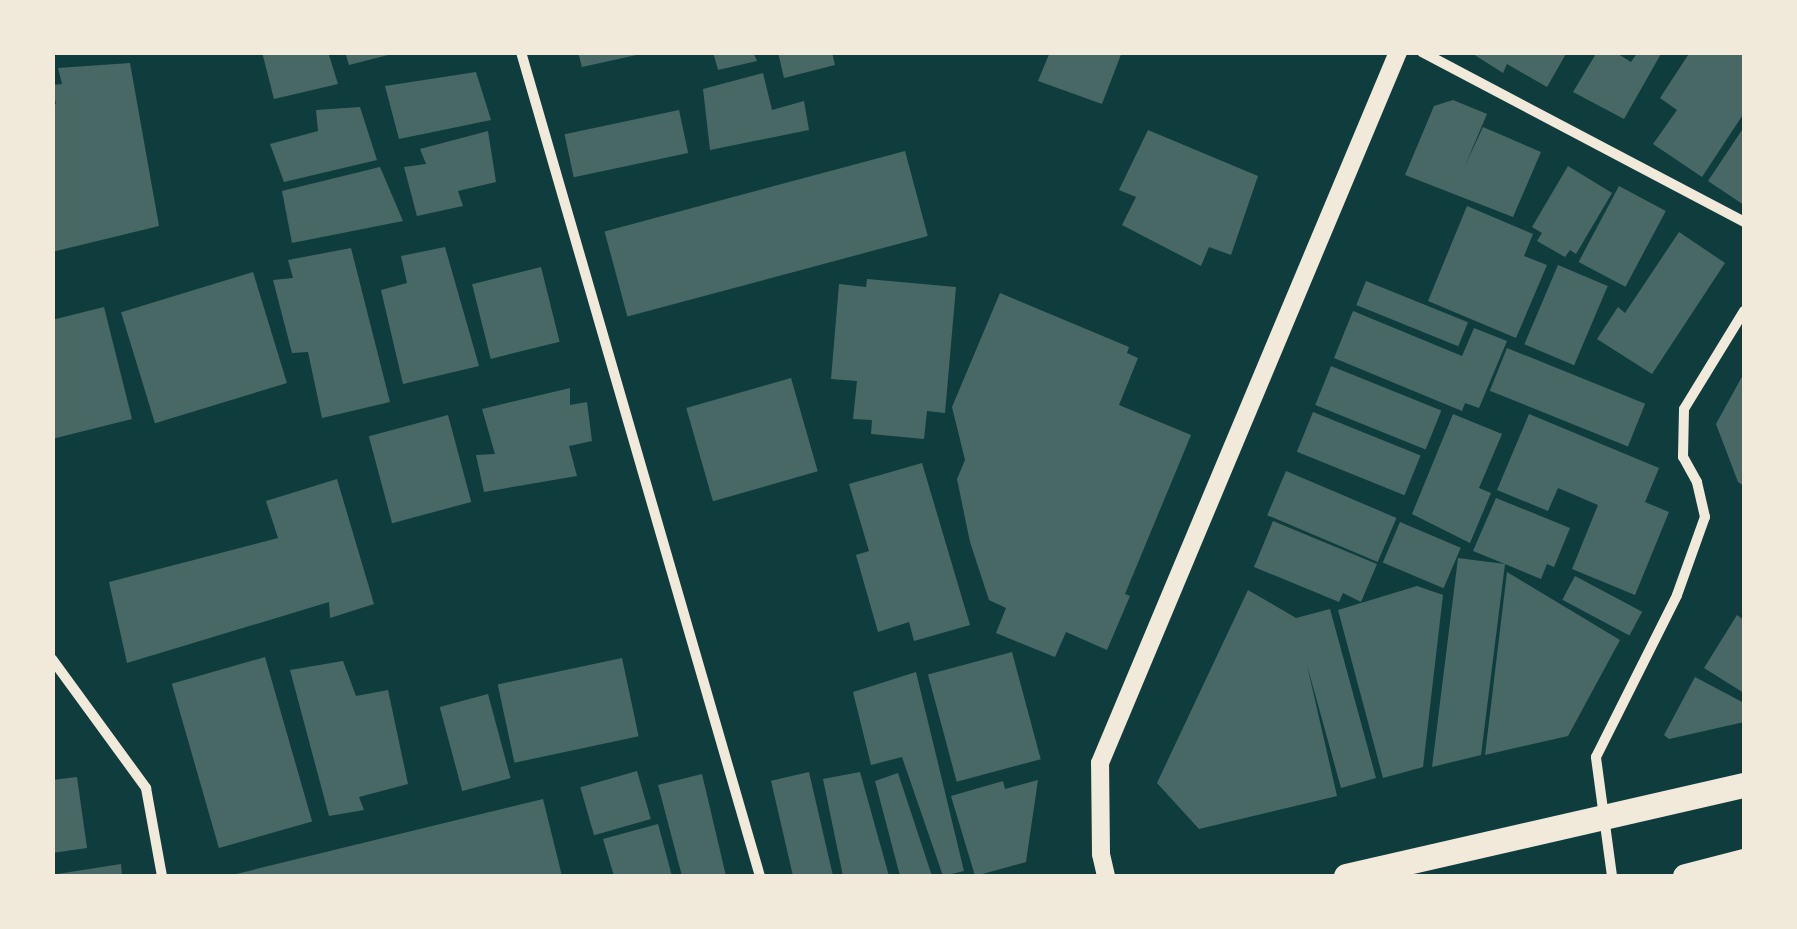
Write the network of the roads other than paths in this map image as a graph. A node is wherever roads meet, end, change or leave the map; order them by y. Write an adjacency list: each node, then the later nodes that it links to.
1 (521, 52): 11 (street)
2 (1398, 52): 12 (street)
3 (1422, 52): 4 (street)
4 (1744, 222)
5 (1744, 311): 8 (street)
6 (52, 659): 10 (street)
7 (1744, 785): 8 (main road)
8 (1606, 817): 13 (main road); 14 (street)
9 (1744, 861): 15 (main road)
10 (162, 876)
11 (760, 876)
12 (1106, 876)
13 (1346, 876)
14 (1612, 876)
15 (1685, 876)

